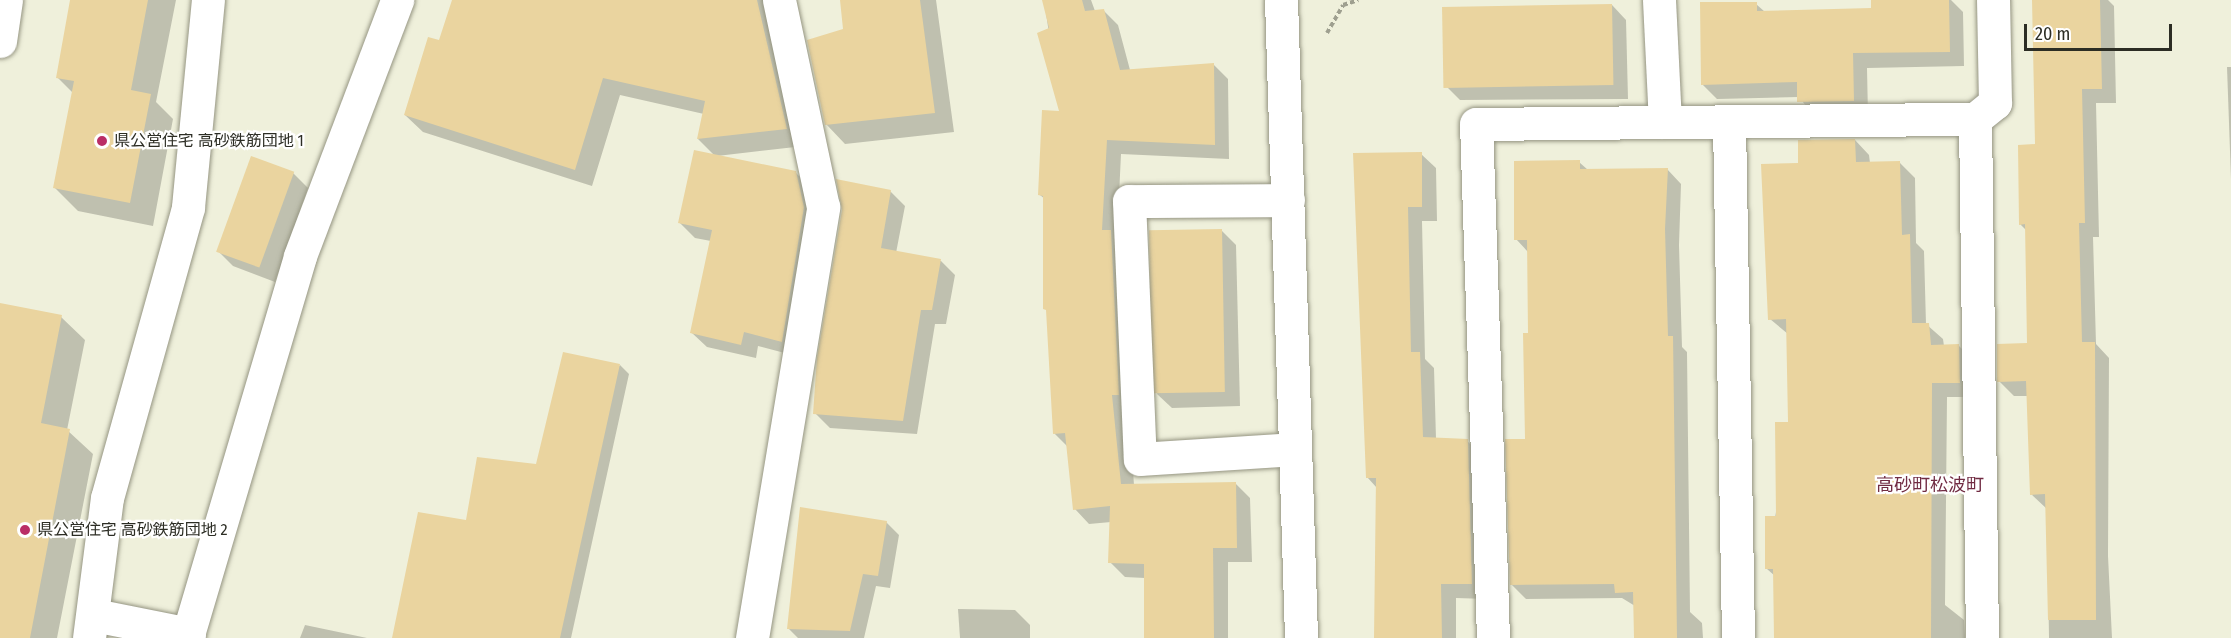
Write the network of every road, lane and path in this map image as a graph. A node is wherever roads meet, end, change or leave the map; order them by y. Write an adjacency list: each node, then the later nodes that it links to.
1 (6, 0): 8 (street)
2 (208, 0): 14 (street)
3 (397, 0): 15 (street)
4 (779, 0): 16 (street)
5 (1281, 0): 12 (street)
6 (1659, 0): 10 (street)
7 (1993, 0): 9 (street)
8 (0, 41)
9 (1975, 119): 11 (street); 20 (street)
10 (1665, 122): 11 (street); 18 (street)
11 (1729, 122): 19 (street)
12 (1287, 200): 13 (street); 13 (street)
13 (1295, 449): 17 (street)
14 (91, 627): 15 (street)
15 (188, 636)
16 (752, 638)
17 (1301, 638)
18 (1493, 638)
19 (1738, 638)
20 (1982, 638)

